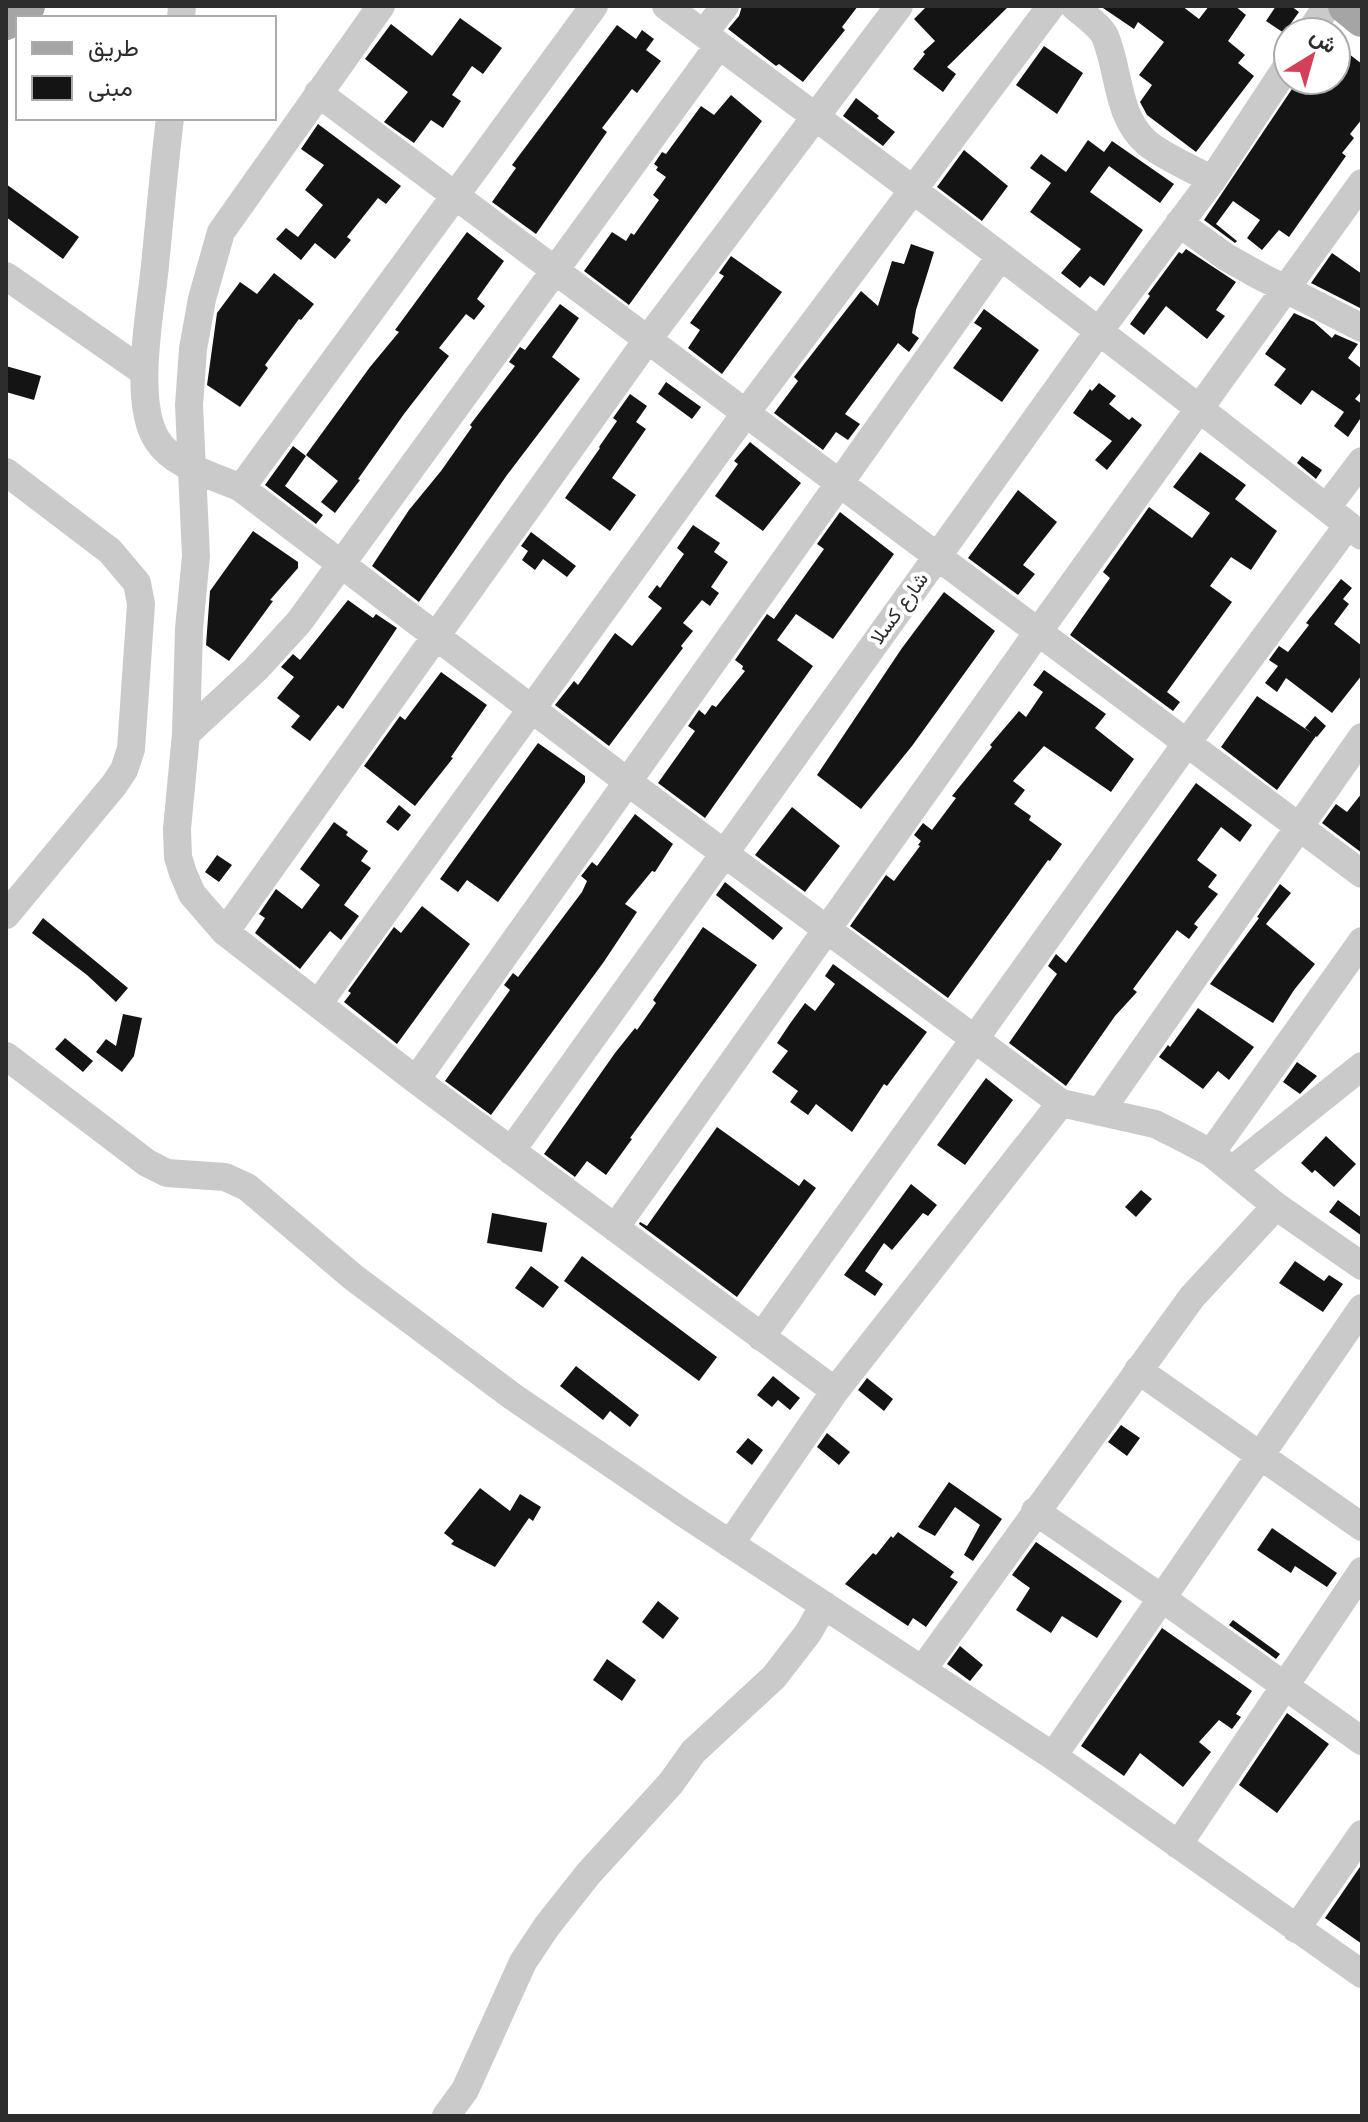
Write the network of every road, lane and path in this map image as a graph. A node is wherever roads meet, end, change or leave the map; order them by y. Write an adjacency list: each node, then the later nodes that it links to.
1 (27, 6): 11 (main road)
2 (381, 6): 14 (street)
3 (594, 6): 20 (street)
4 (666, 6): 12 (street)
5 (725, 6): 12 (street)
6 (899, 6): 15 (street)
7 (1051, 6): 19 (street)
8 (1074, 6): 17 (street)
9 (1346, 6): 10 (main road)
10 (1362, 19)
11 (6, 22)
12 (711, 39): 15 (street); 23 (street)
13 (1272, 89): 17 (street, شارع كسلا)
14 (318, 93): 20 (street); 33 (street)
15 (816, 116): 19 (street); 28 (street)
16 (170, 120): 29 (street)
17 (1212, 180): 21 (street, شارع كسلا)
18 (1362, 183): 25 (street)
19 (912, 189): 22 (street); 31 (street)
20 (457, 195): 23 (street); 36 (street)
21 (1179, 223): 25 (street); 27 (street, شارع كسلا)
22 (1000, 257): 27 (street); 35 (street)
23 (556, 270): 28 (street); 40 (street)
24 (6, 276): 29 (street)
25 (1285, 290): 26 (street); 30 (street)
26 (1362, 328)
27 (1099, 331): 30 (street); 39 (street, شارع كسلا)
28 (648, 339): 31 (street); 42 (street)
29 (144, 372): 33 (street)
30 (1200, 408): 37 (street); 41 (street)
31 (745, 414): 35 (street); 43 (street)
32 (1362, 461): 37 (street)
33 (190, 466): 36 (street); 44 (street)
34 (6, 472): 51 (street)
35 (840, 483): 39 (street); 47 (street)
36 (241, 488): 40 (street)
37 (1327, 507): 38 (street)
38 (1355, 531): 46 (street)
39 (936, 556): 41 (street); 49 (street, شارع كسلا)
40 (340, 564): 42 (street); 44 (street)
41 (1038, 632): 46 (street); 52 (street)
42 (435, 635): 43 (street); 53 (street)
43 (531, 709): 47 (street); 55 (street)
44 (186, 734): 53 (street)
45 (1362, 737): 48 (street)
46 (1186, 744): 48 (street); 56 (street)
47 (628, 782): 49 (street); 59 (street)
48 (1297, 827): 50 (street); 61 (street)
49 (724, 852): 52 (street); 62 (street, شارع كسلا)
50 (1362, 874)
51 (6, 915)
52 (827, 930): 56 (street); 65 (street)
53 (225, 932): 55 (street)
54 (1362, 941): 63 (street)
55 (318, 1004): 59 (street)
56 (974, 1039): 60 (street); 68 (street)
57 (6, 1056): 74 (street)
58 (1362, 1066): 63 (street)
59 (416, 1080): 62 (street)
60 (1061, 1103): 61 (street); 70 (street)
61 (1100, 1112): 63 (street)
62 (511, 1151): 65 (street)
63 (1221, 1162): 64 (street)
64 (1276, 1206): 66 (street); 69 (street)
65 (615, 1228): 68 (street)
66 (1362, 1266)
67 (1362, 1308): 71 (street)
68 (761, 1337): 70 (street)
69 (1138, 1370): 71 (street); 72 (street)
70 (835, 1391): 74 (street)
71 (1259, 1457): 73 (street); 76 (street)
72 (1035, 1511): 76 (street); 78 (street)
73 (1362, 1527)
74 (730, 1544): 77 (street)
75 (1362, 1571): 79 (street)
76 (1163, 1599): 79 (street); 81 (street)
77 (824, 1605): 78 (street); 86 (street)
78 (923, 1669): 81 (street)
79 (1284, 1686): 80 (street); 83 (street)
80 (1362, 1741)
81 (1053, 1756): 83 (street)
82 (1362, 1834): 84 (street)
83 (1178, 1845): 84 (street)
84 (1296, 1929): 85 (street)
85 (1362, 1974)
86 (446, 2116)

